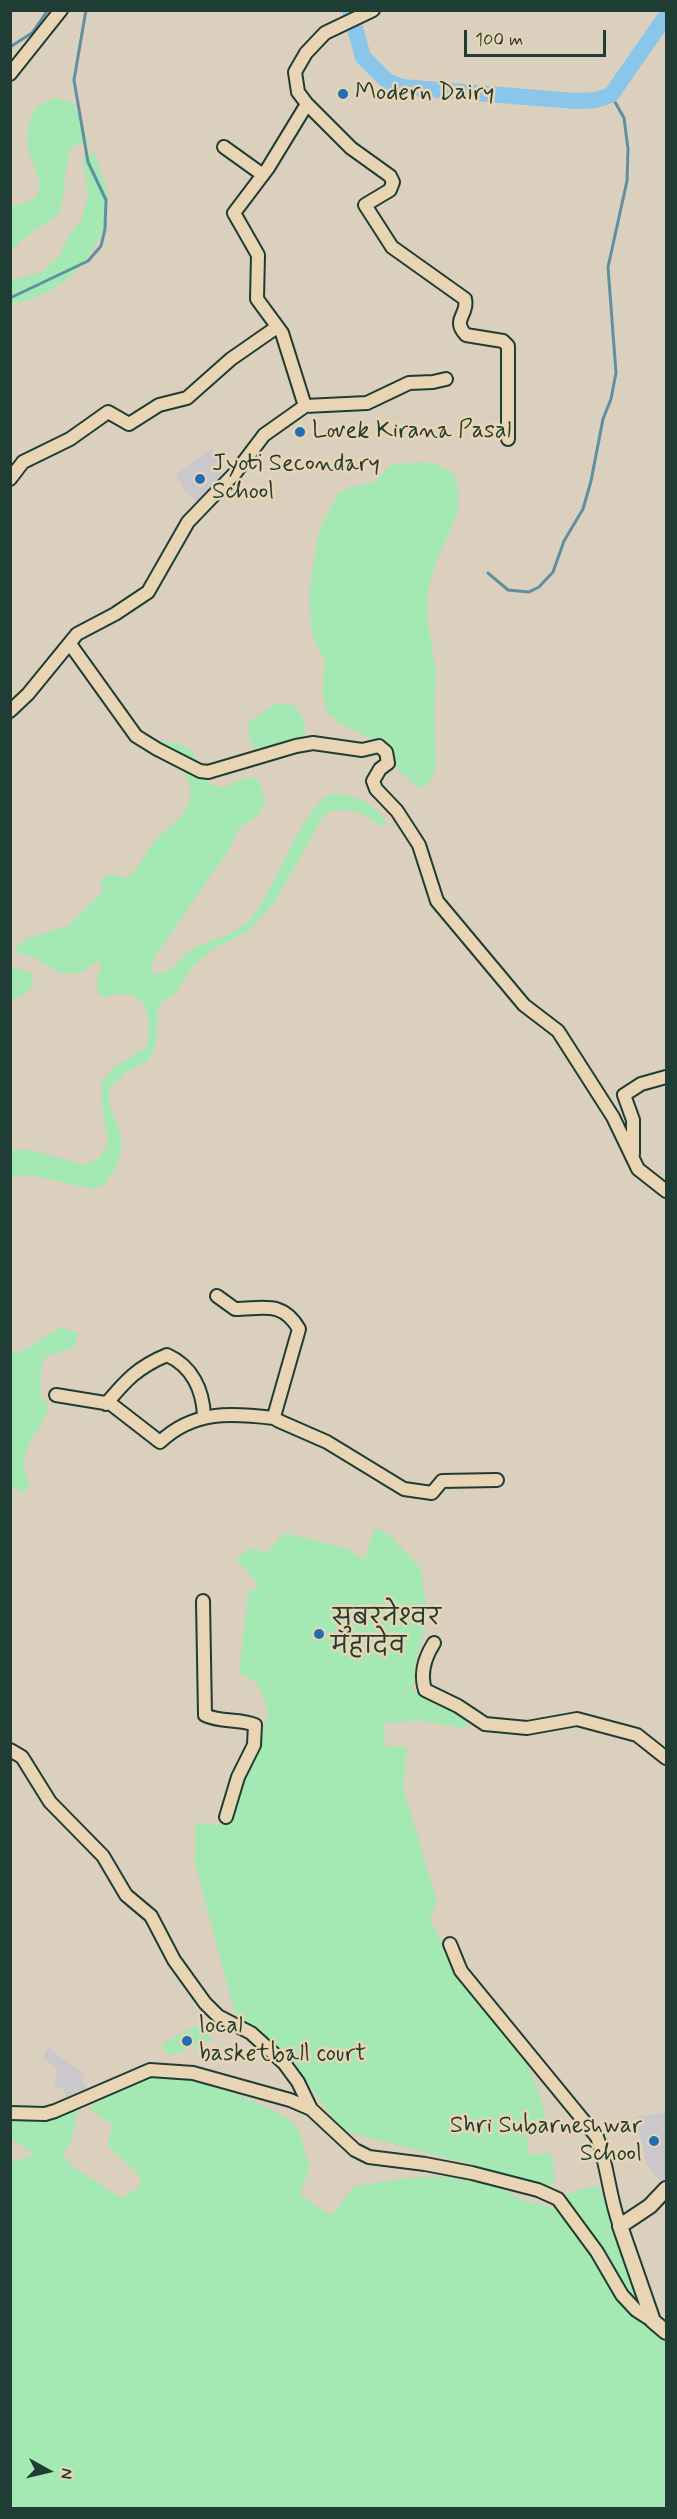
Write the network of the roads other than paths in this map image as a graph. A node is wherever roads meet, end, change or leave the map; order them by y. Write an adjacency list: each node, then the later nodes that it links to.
1 (61, 10): 3 (street)
2 (373, 10): 4 (street)
3 (10, 74)
4 (307, 105): 6 (street); 10 (street)
5 (224, 147): 6 (street)
6 (263, 176): 7 (street)
7 (277, 327): 9 (street); 11 (street)
8 (446, 378): 9 (street)
9 (305, 406): 12 (street)
10 (508, 439)
11 (10, 479)
12 (70, 644): 13 (street); 15 (street)
13 (10, 711)
14 (666, 1077): 15 (street)
15 (633, 1160): 16 (street)
16 (666, 1191)
17 (217, 1296): 21 (street)
18 (56, 1395): 19 (street)
19 (106, 1404): 20 (street); 20 (street)
20 (204, 1416): 21 (street)
21 (274, 1418): 22 (street)
22 (497, 1480)
23 (203, 1601): 27 (street)
24 (434, 1643): 26 (street)
25 (10, 1750): 29 (street)
26 (666, 1758)
27 (226, 1817)
28 (450, 1944): 32 (street)
29 (311, 2109): 30 (street); 33 (street)
30 (10, 2113)
31 (666, 2189): 32 (street)
32 (620, 2226): 33 (street)
33 (653, 2321): 34 (street)
34 (666, 2332)

